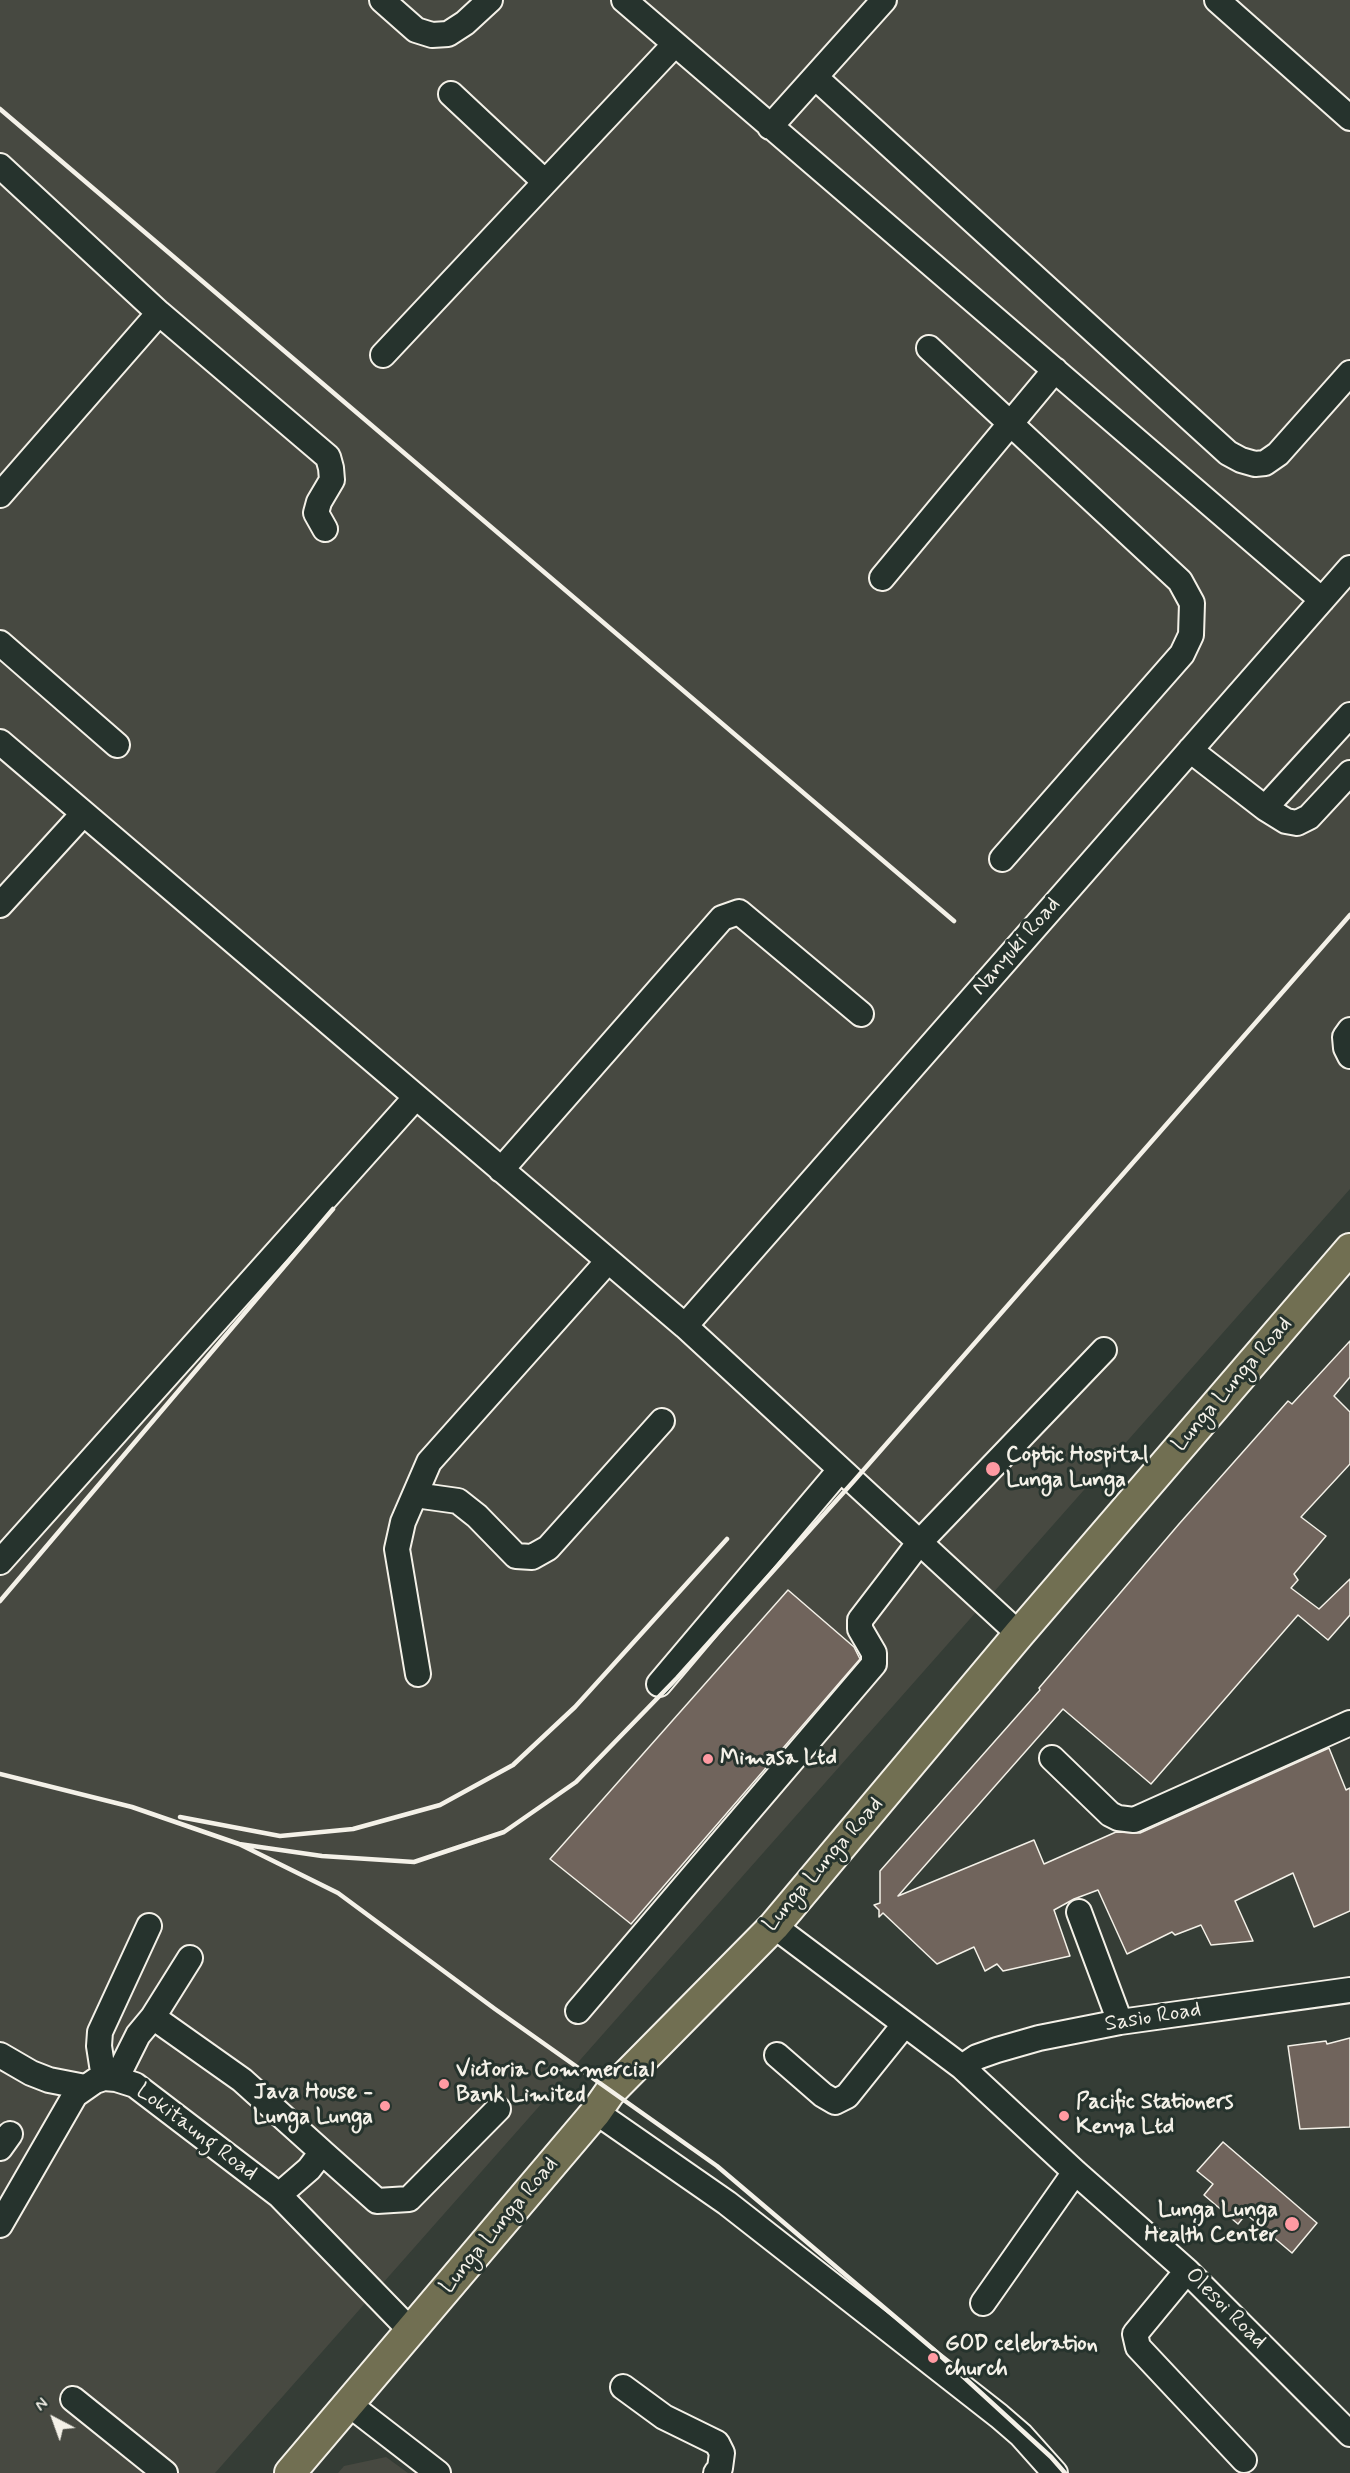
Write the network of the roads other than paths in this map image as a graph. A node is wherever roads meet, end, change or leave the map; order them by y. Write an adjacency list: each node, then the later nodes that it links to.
1 (382, 0): 2 (street)
2 (490, 0)
3 (624, 0): 6 (street)
4 (884, 0): 7 (street)
5 (1216, 0): 9 (street)
6 (675, 44): 10 (street); 12 (street)
7 (815, 77): 10 (street); 17 (street)
8 (451, 94): 12 (street)
9 (1350, 118)
10 (771, 127): 16 (street)
11 (0, 166): 13 (street)
12 (545, 182): 15 (street)
13 (159, 313): 19 (street); 20 (street)
14 (929, 348): 18 (street)
15 (383, 355)
16 (1055, 370): 18 (street); 23 (street)
17 (1350, 373)
18 (1010, 424): 22 (street); 32 (street)
19 (0, 495)
20 (325, 529)
21 (1350, 568): 23 (street, Nanyuki Road)
22 (882, 578)
23 (1322, 600): 28 (street, Nanyuki Road)
24 (0, 643): 27 (street)
25 (1350, 715): 30 (street)
26 (0, 742): 31 (street)
27 (117, 745)
28 (1190, 750): 30 (street); 41 (street, Nanyuki Road)
29 (1350, 773): 30 (street)
30 (1265, 808)
31 (83, 814): 33 (street); 37 (street)
32 (1002, 859)
33 (0, 905)
34 (861, 1014): 38 (street)
35 (1350, 1030): 36 (street)
36 (1350, 1056)
37 (416, 1098): 38 (street); 47 (street)
38 (501, 1170): 40 (street)
39 (1350, 1249): 48 (main road, Lunga Lunga Road)
40 (608, 1261): 41 (street); 45 (street)
41 (685, 1326): 44 (street)
42 (1104, 1350): 46 (street)
43 (662, 1421): 45 (street)
44 (840, 1470): 46 (street); 50 (street)
45 (415, 1495): 49 (street)
46 (919, 1543): 48 (street); 58 (street)
47 (0, 1562)
48 (1019, 1634): 55 (main road, Lunga Lunga Road)
49 (418, 1674)
50 (659, 1684)
51 (1350, 1723): 52 (street)
52 (1052, 1758)
53 (1079, 1912): 60 (street)
54 (149, 1926): 65 (street)
55 (774, 1926): 61 (street, Olesoi Road); 67 (main road, Lunga Lunga Road)
56 (190, 1958): 59 (street)
57 (1350, 1990): 60 (street, Sasio Road)
58 (578, 2011)
59 (153, 2017): 65 (street); 68 (street)
60 (1120, 2022): 64 (street, Sasio Road)
61 (904, 2025): 63 (street); 64 (street, Olesoi Road)
62 (0, 2055): 65 (street, Lokitaung Road)
63 (777, 2055)
64 (962, 2067): 69 (street, Olesoi Road)
65 (102, 2081): 70 (street, Lokitaung Road); 71 (street)
66 (498, 2109): 68 (street)
67 (596, 2112): 74 (main road, Lunga Lunga Road); 84 (street)
68 (322, 2152): 70 (street)
69 (1075, 2172): 72 (street, Olesoi Road); 73 (street)
70 (279, 2195): 74 (street, Lokitaung Road)
71 (0, 2225)
72 (1187, 2271): 78 (street, Olesoi Road); 79 (street)
73 (983, 2302)
74 (411, 2331): 77 (main road, Lunga Lunga Road)
75 (623, 2387): 83 (street)
76 (73, 2398): 80 (street)
77 (350, 2405): 81 (main road, Lunga Lunga Road); 82 (street)
78 (1350, 2434)
79 (1244, 2460)
80 (165, 2473)
81 (290, 2473)
82 (438, 2473)
83 (716, 2473)
84 (1055, 2473)

